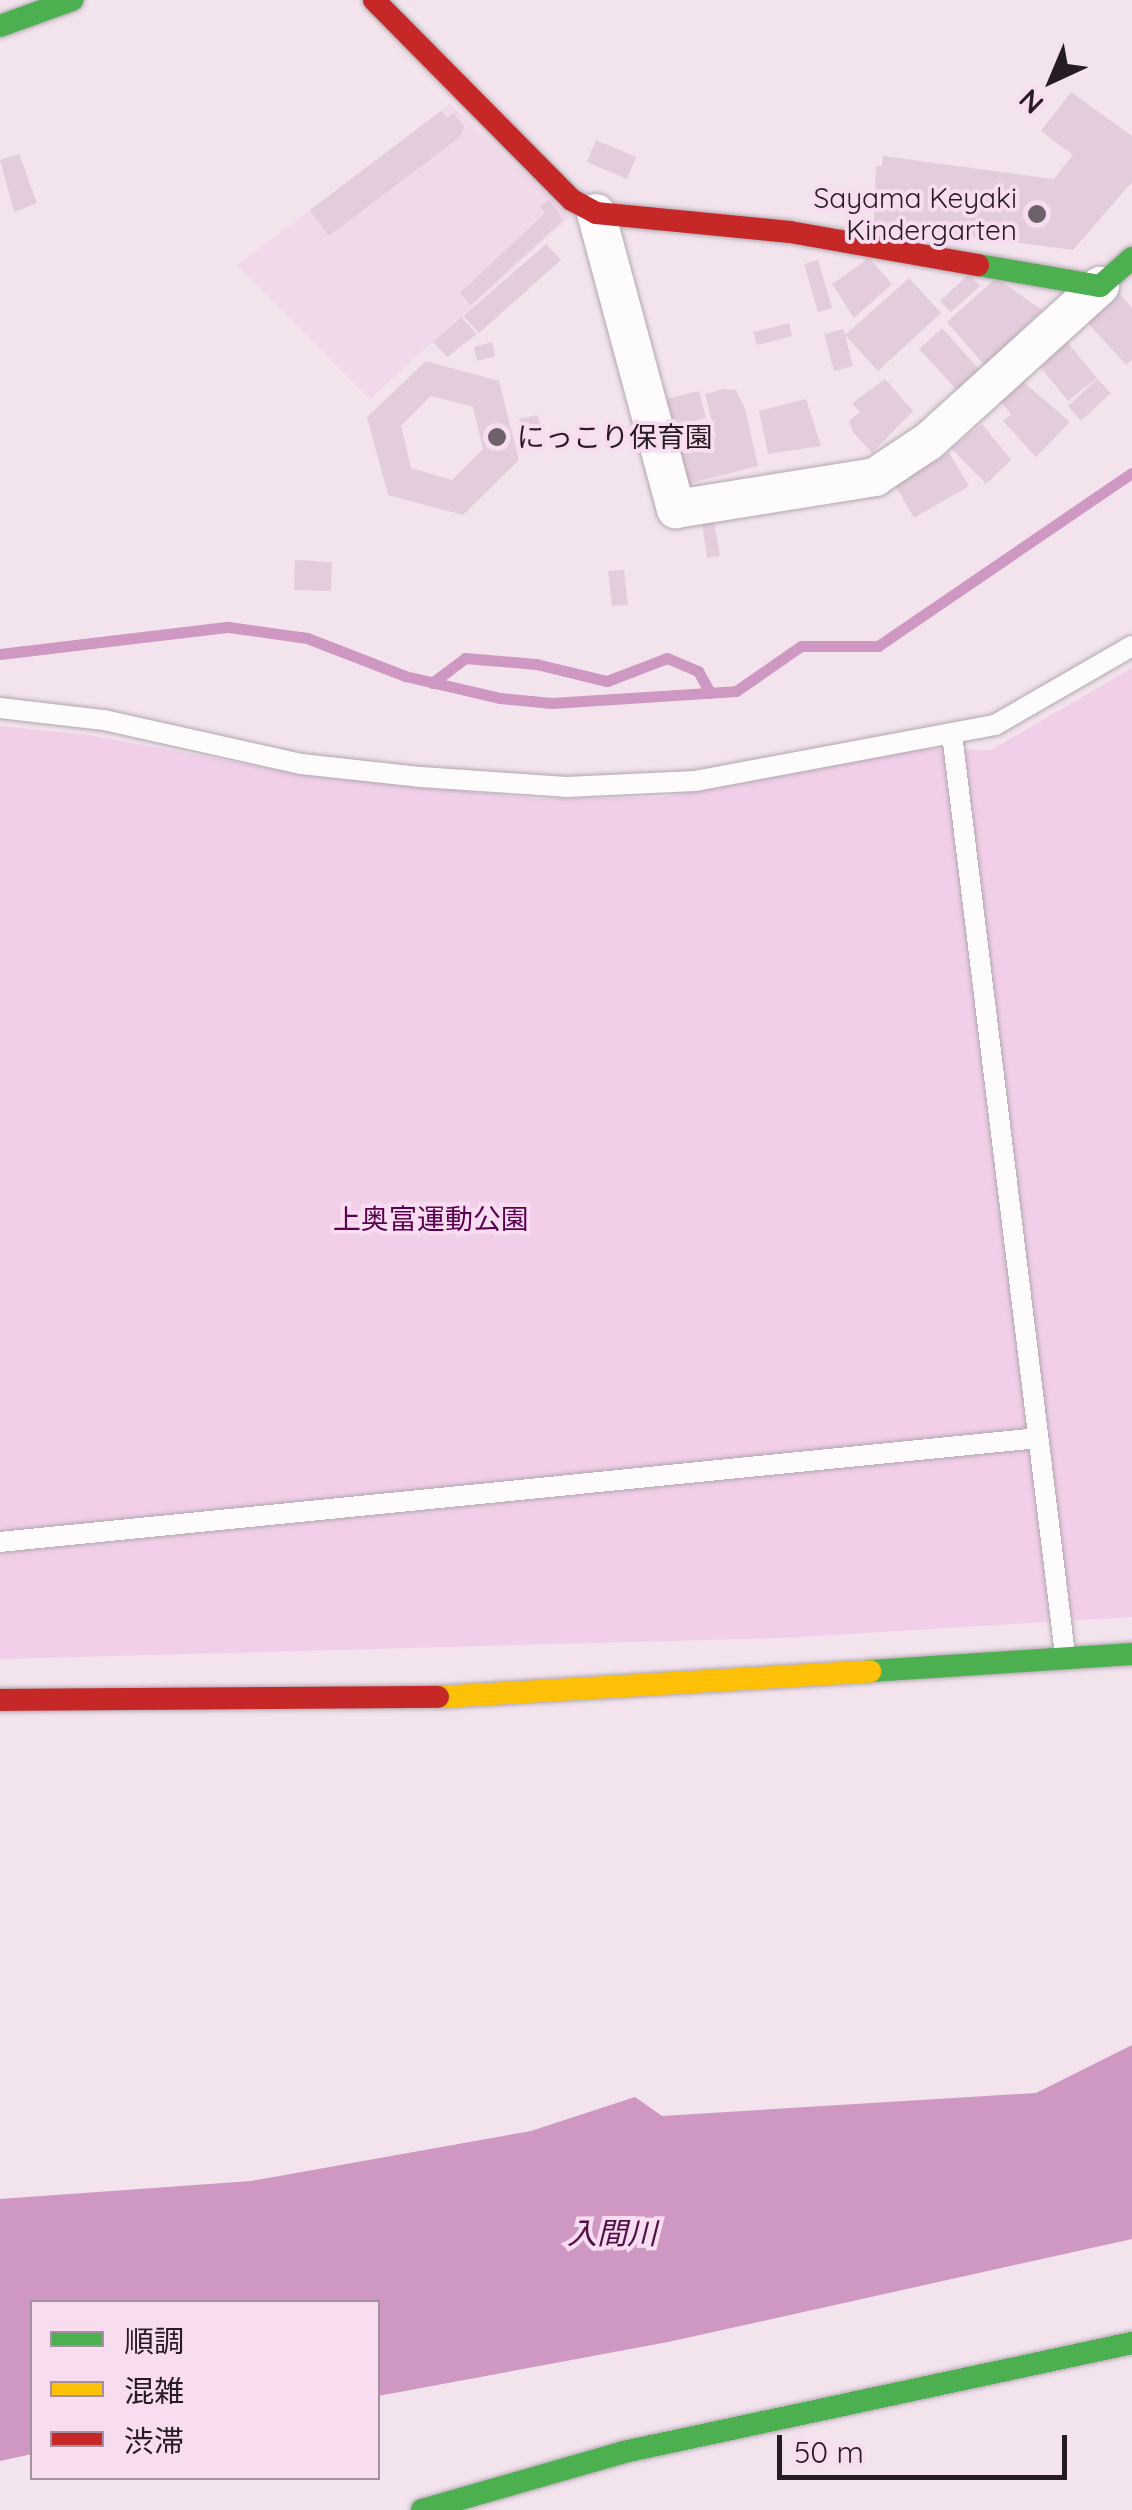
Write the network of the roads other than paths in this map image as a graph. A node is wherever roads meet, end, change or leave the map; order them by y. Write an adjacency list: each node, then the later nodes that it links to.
1 (72, 0): 3 (street)
2 (374, 0): 4 (street)
3 (0, 26)
4 (596, 213): 6 (street); 6 (street)
5 (1132, 258): 6 (street)
6 (1100, 286)
7 (1132, 646): 9 (lane)
8 (0, 708): 9 (lane)
9 (952, 734): 10 (lane)
10 (1038, 1438): 11 (lane); 12 (lane)
11 (0, 1542)
12 (1065, 1654): 13 (street); 14 (street)
13 (1132, 1654)
14 (0, 1700)
15 (1132, 2343): 16 (street)
16 (422, 2510)

